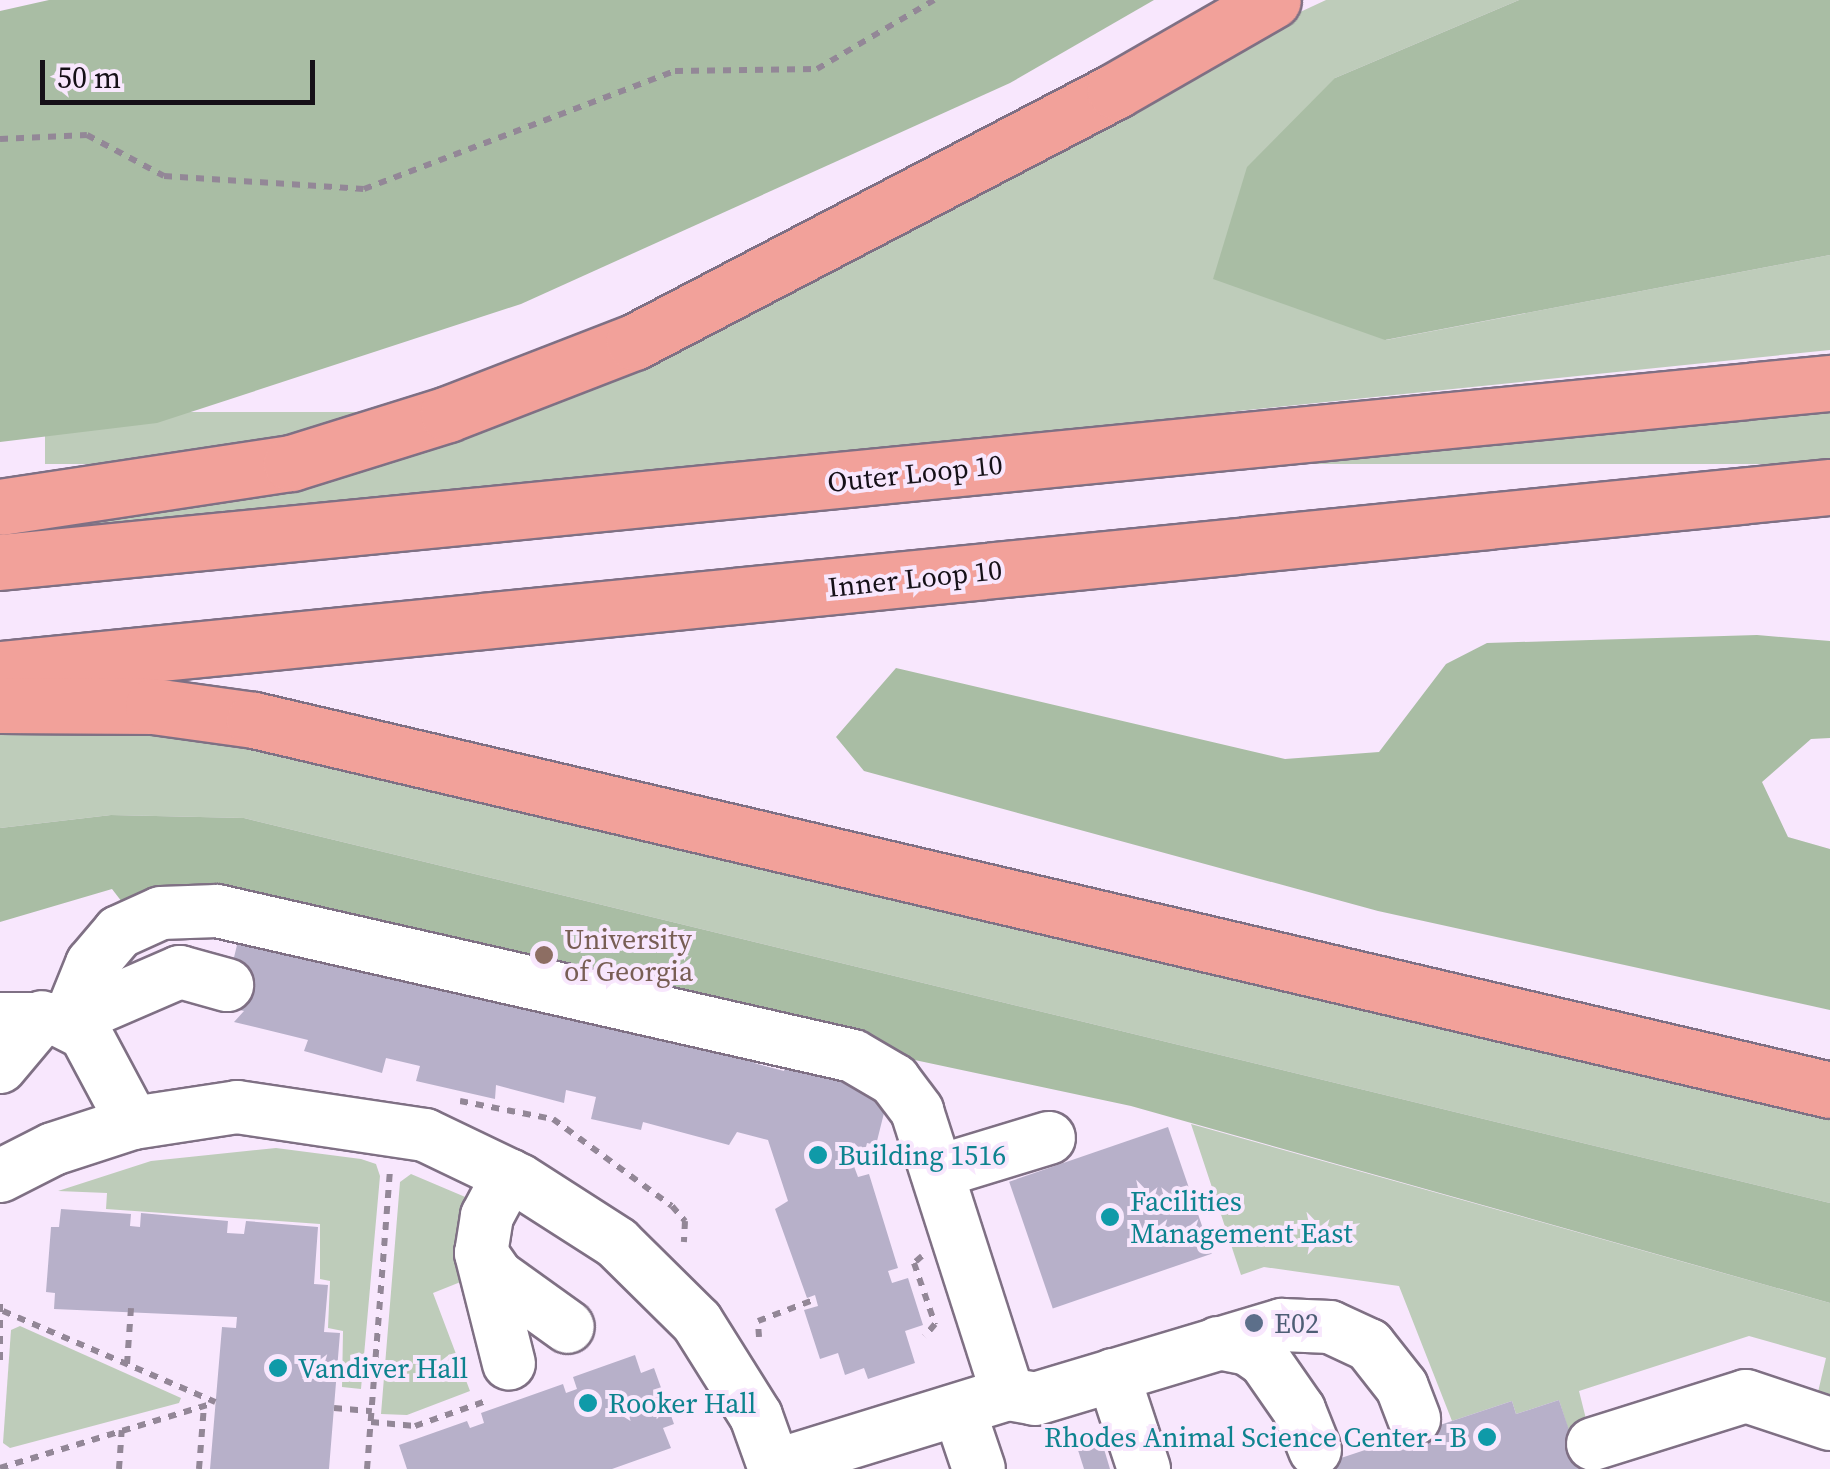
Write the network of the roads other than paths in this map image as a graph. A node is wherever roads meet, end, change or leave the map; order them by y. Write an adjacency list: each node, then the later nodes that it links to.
1 (1274, 0): 4 (highway)
2 (1830, 382): 5 (highway, Outer Loop 10)
3 (1830, 487): 6 (highway, Inner Loop 10)
4 (0, 507)
5 (0, 562)
6 (0, 668)
7 (0, 705): 11 (highway)
8 (227, 985): 9 (lane)
9 (45, 1020): 10 (lane); 12 (lane); 14 (lane)
10 (0, 1067)
11 (1830, 1090)
12 (133, 1123): 15 (lane); 16 (lane)
13 (1049, 1138): 14 (lane)
14 (937, 1172): 22 (lane)
15 (508, 1175): 17 (lane); 27 (lane)
16 (0, 1176)
17 (481, 1253): 18 (lane); 20 (lane)
18 (568, 1327)
19 (1218, 1343): 21 (lane); 23 (lane); 26 (lane)
20 (509, 1364)
21 (1112, 1375): 22 (lane); 29 (lane)
22 (984, 1402): 27 (lane); 28 (lane)
23 (1414, 1419)
24 (1830, 1424): 25 (lane)
25 (1593, 1444)
26 (1315, 1450)
27 (774, 1467)
28 (979, 1469)
29 (1144, 1469)

